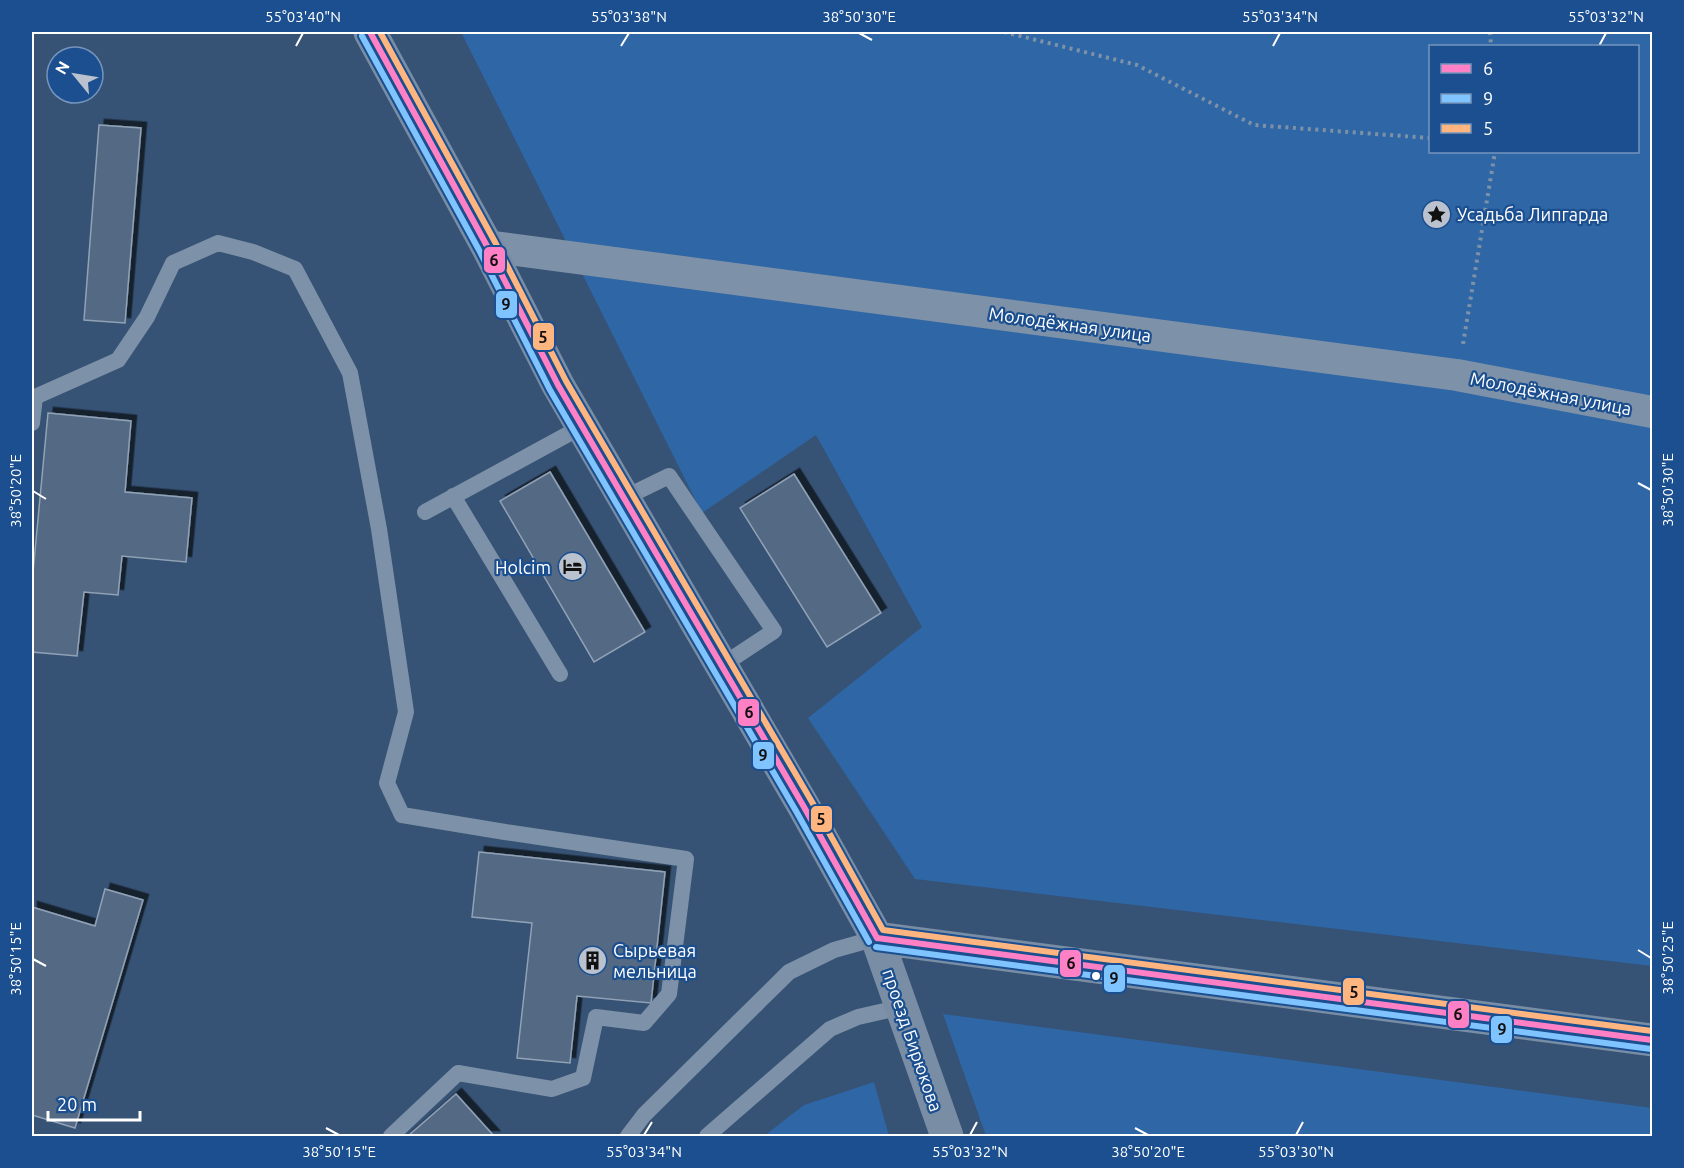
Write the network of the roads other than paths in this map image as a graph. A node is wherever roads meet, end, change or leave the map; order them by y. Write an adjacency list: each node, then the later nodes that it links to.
1 (370, 32): 2 (street, проезд Бирюкова)
2 (487, 246): 3 (street, Молодёжная улица); 5 (street, проезд Бирюкова)
3 (1653, 412)
4 (32, 423): 14 (lane)
5 (583, 426): 6 (lane); 7 (street, проезд Бирюкова)
6 (453, 496): 8 (lane); 10 (lane)
7 (624, 498): 9 (street, проезд Бирюкова); 9 (lane)
8 (424, 512)
9 (721, 666): 11 (street, проезд Бирюкова)
10 (560, 674)
11 (877, 938): 12 (street, проезд Бирюкова); 13 (street); 15 (lane)
12 (902, 1007): 16 (lane); 17 (street, проезд Бирюкова)
13 (1653, 1040)
14 (391, 1137)
15 (628, 1137)
16 (707, 1137)
17 (947, 1137)

